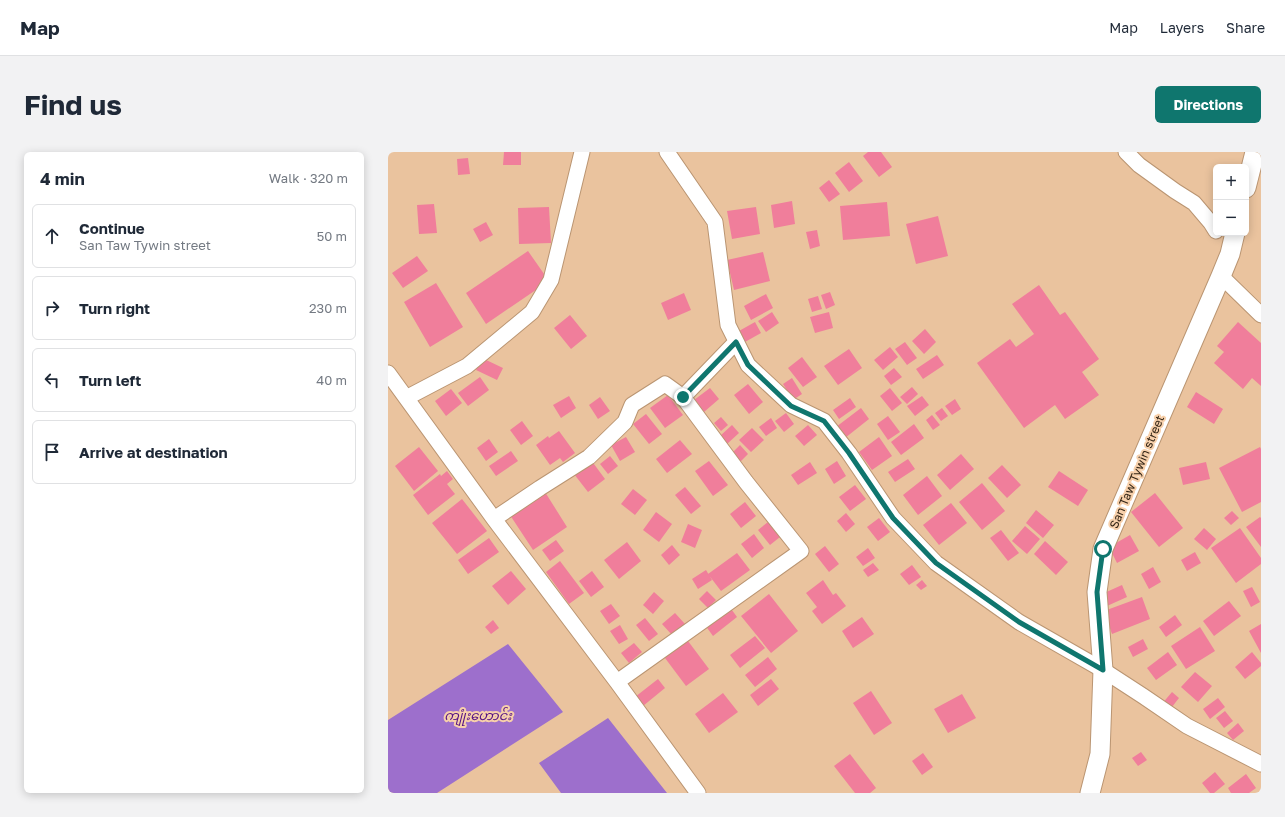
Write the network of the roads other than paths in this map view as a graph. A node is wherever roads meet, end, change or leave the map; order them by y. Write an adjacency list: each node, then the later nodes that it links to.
1 (582, 152): 15 (street)
2 (668, 152): 12 (street)
3 (1126, 152): 6 (street)
4 (1255, 152): 5 (street)
5 (1249, 176)
6 (1213, 226)
7 (1219, 236): 9 (street)
8 (1234, 236): 9 (street, San Taw Tywin street)
9 (1230, 254): 10 (street, San Taw Tywin street)
10 (1221, 276): 11 (street); 17 (street, San Taw Tywin street)
11 (1261, 315)
12 (736, 342): 14 (street); 17 (street)
13 (388, 373): 15 (street)
14 (683, 397): 16 (street); 18 (street)
15 (406, 398): 16 (street)
16 (494, 519): 18 (street)
17 (1103, 670): 19 (street); 21 (street, San Taw Tywin street)
18 (617, 682): 20 (street)
19 (1261, 764)
20 (698, 793)
21 (1090, 793)

